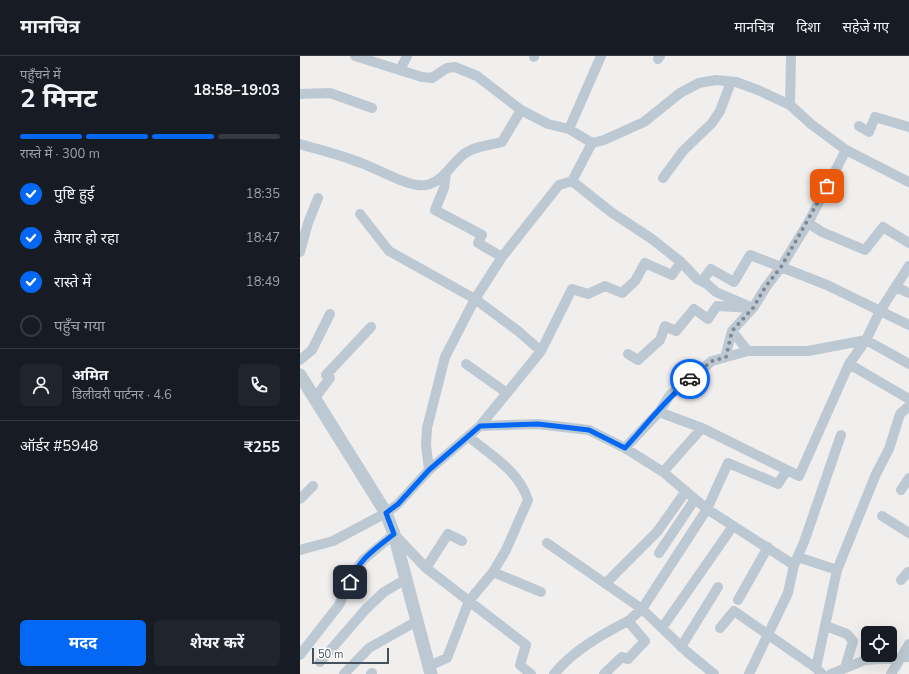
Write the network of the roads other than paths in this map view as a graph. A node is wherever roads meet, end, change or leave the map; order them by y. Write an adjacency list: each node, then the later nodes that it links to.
1 (355, 56): 5 (street)
2 (407, 56): 5 (street)
3 (600, 56): 13 (street)
4 (791, 56): 8 (street)
5 (400, 70): 10 (street)
6 (731, 82): 8 (street); 15 (street); 18 (street)
7 (300, 94): 9 (street)
8 (790, 105): 16 (street)
9 (372, 108)
10 (521, 110): 13 (street); 17 (street)
11 (859, 126): 12 (street)
12 (909, 127)
13 (569, 129): 15 (street)
14 (300, 144): 17 (street)
15 (592, 144): 19 (street)
16 (846, 150): 20 (street); 23 (street)
17 (446, 173): 26 (street)
18 (663, 178)
19 (572, 181): 26 (street); 27 (street)
20 (909, 182)
21 (318, 198): 25 (street)
22 (360, 214): 33 (street)
23 (808, 223): 24 (street); 29 (street)
24 (909, 243)
25 (300, 252)
26 (502, 257): 33 (street)
27 (682, 262): 30 (street); 41 (street)
28 (909, 266): 31 (street)
29 (781, 267): 30 (street); 34 (street); 35 (street)
30 (702, 281): 34 (street)
31 (896, 287): 32 (street); 35 (street)
32 (909, 293)
33 (475, 299): 41 (street); 60 (street)
34 (753, 308): 39 (street); 43 (street)
35 (880, 311): 37 (street); 40 (street)
36 (330, 314): 45 (street)
37 (909, 325)
38 (371, 327): 51 (street)
39 (732, 331): 42 (street); 44 (street)
40 (866, 340): 42 (street); 47 (street); 48 (street)
41 (540, 351): 50 (street)
42 (748, 351): 44 (street)
43 (628, 354)
44 (726, 357): 54 (street)
45 (300, 360)
46 (466, 364): 50 (street)
47 (849, 364): 52 (street); 61 (street)
48 (909, 364)
49 (300, 375): 51 (street)
50 (507, 393): 55 (street)
51 (314, 399): 70 (street)
52 (909, 399)
53 (909, 406): 82 (street)
54 (659, 412): 56 (street); 59 (street)
55 (480, 426): 58 (street); 59 (street)
56 (702, 428): 61 (street); 62 (street)
57 (841, 435): 80 (street)
58 (469, 437): 60 (street); 83 (street)
59 (625, 448): 62 (street)
60 (429, 470): 70 (street)
61 (786, 470): 69 (street)
62 (663, 472): 66 (street)
63 (909, 478): 65 (street)
64 (313, 486): 67 (street)
65 (901, 490)
66 (686, 491): 68 (street); 87 (street)
67 (300, 499)
68 (695, 499): 69 (street); 79 (street)
69 (708, 509): 72 (street); 92 (street)
70 (386, 513): 74 (street); 78 (street)
71 (882, 516): 73 (street)
72 (733, 526): 77 (street); 96 (street)
73 (909, 533)
74 (394, 534): 81 (street); 85 (street); 101 (street)
75 (462, 541): 81 (street)
76 (547, 543): 87 (street)
77 (768, 547): 80 (street); 91 (street)
78 (300, 550)
79 (659, 553)
80 (796, 561): 82 (street); 98 (street)
81 (426, 568): 90 (street)
82 (837, 570): 95 (street)
83 (493, 572): 89 (street); 90 (street)
84 (909, 573): 86 (street)
85 (406, 579): 93 (street); 103 (street)
86 (901, 580)
87 (606, 583): 92 (street)
88 (718, 587): 100 (street)
89 (541, 592)
90 (468, 600): 105 (street); 108 (street)
91 (738, 600)
92 (642, 609): 94 (street); 96 (street)
93 (417, 621): 105 (street); 107 (street)
94 (628, 621): 109 (street); 110 (street)
95 (826, 626): 104 (street); 106 (street)
96 (662, 628): 100 (street)
97 (720, 628): 98 (street)
98 (767, 635): 106 (street); 112 (street)
99 (909, 644): 102 (street)
100 (682, 647): 111 (street)
101 (300, 655)
102 (905, 658): 104 (street); 114 (street)
103 (320, 662)
104 (845, 668): 113 (street)
105 (430, 670)
106 (819, 671)
107 (344, 674)
108 (531, 674)
109 (554, 674)
110 (604, 674)
111 (714, 674)
112 (749, 674)
113 (831, 674)
114 (891, 674)

